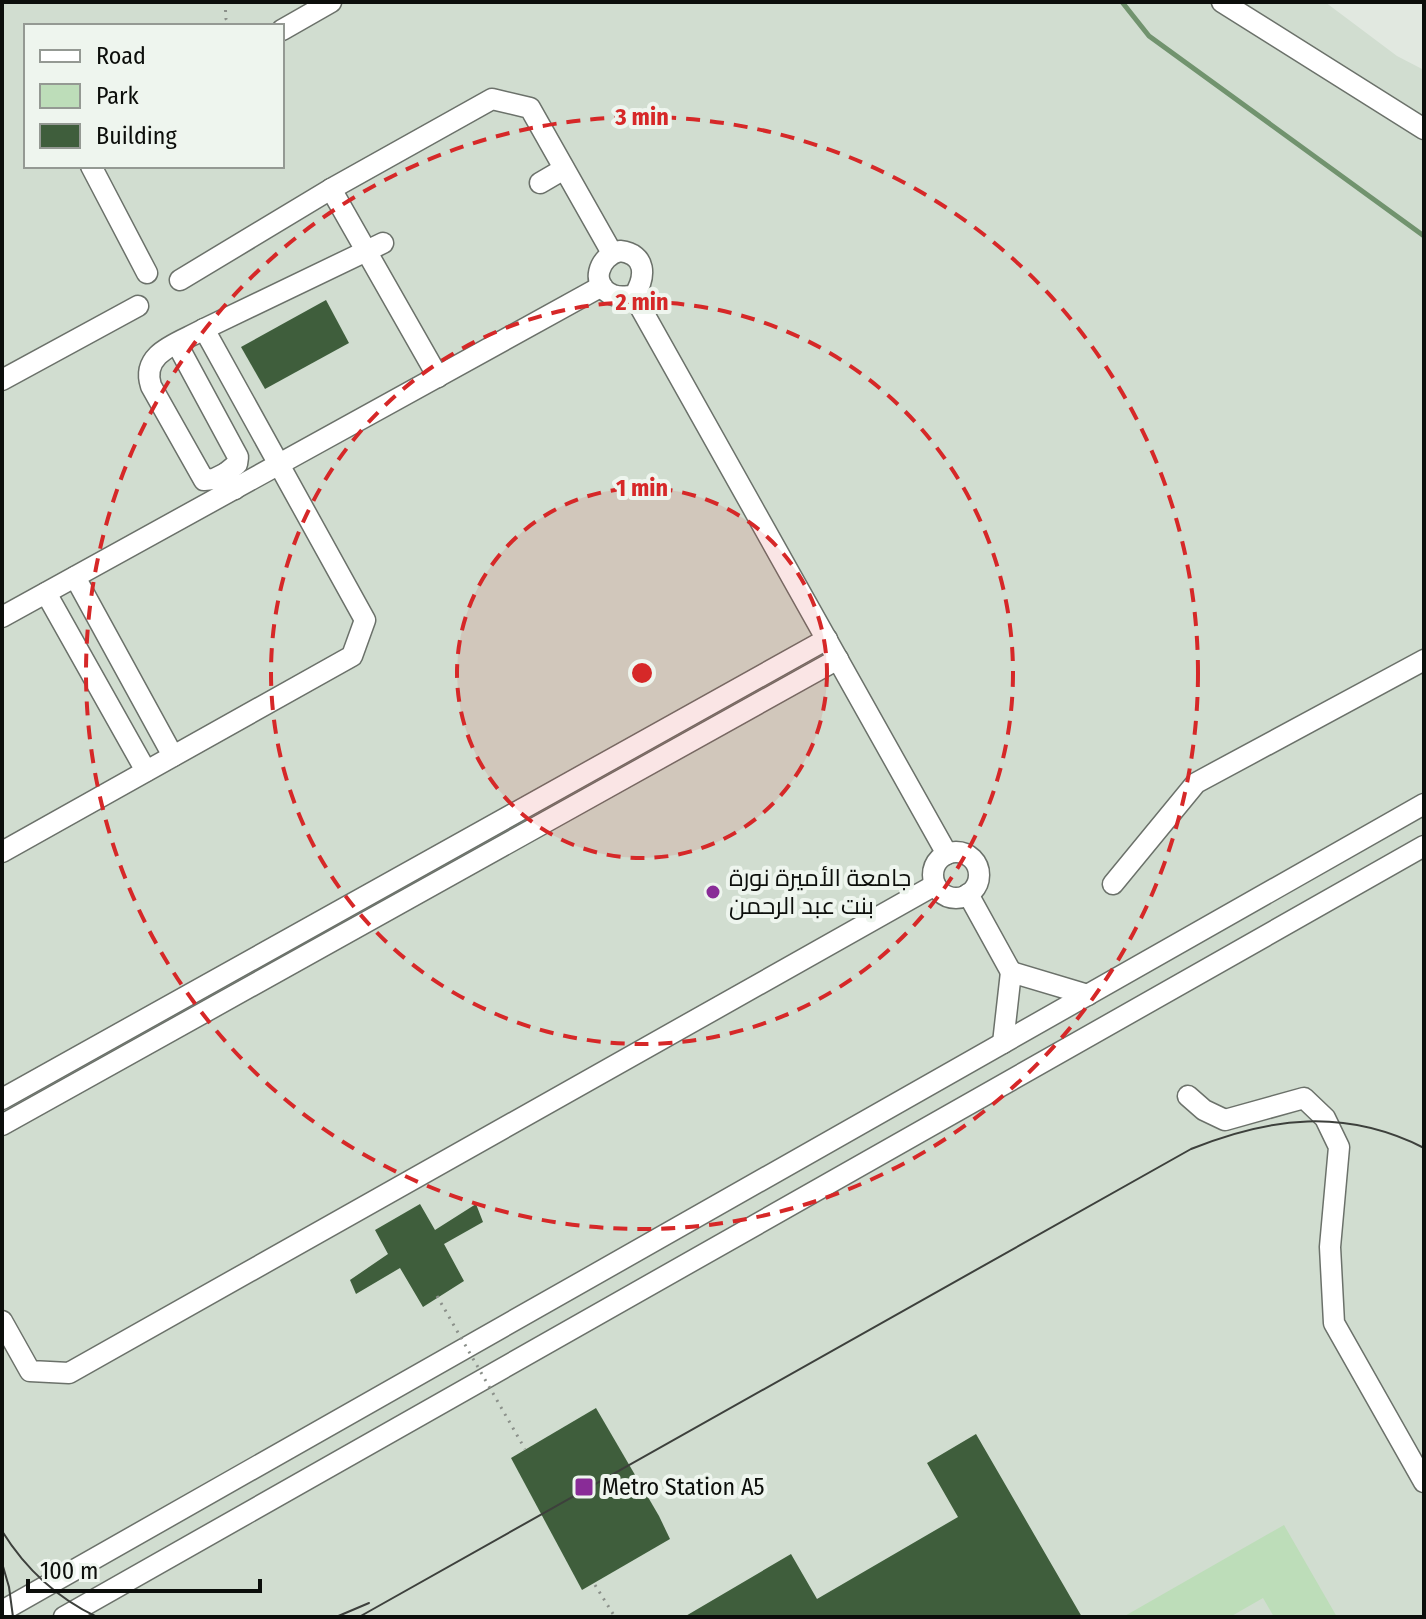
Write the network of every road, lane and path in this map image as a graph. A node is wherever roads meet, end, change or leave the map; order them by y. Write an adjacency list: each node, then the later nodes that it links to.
1 (225, 2): 5 (path)
2 (288, 2): 6 (street)
3 (331, 2): 6 (street)
4 (1222, 2): 7 (street)
5 (229, 24)
6 (291, 25)
7 (1424, 129)
8 (92, 168): 14 (street)
9 (564, 169): 10 (street); 11 (street); 13 (street)
10 (540, 183)
11 (331, 189): 12 (street); 15 (street)
12 (374, 248): 19 (street); 21 (street)
13 (612, 253): 16 (street); 17 (street)
14 (147, 273)
15 (180, 280)
16 (602, 286): 17 (street); 21 (street)
17 (634, 296): 28 (street)
18 (138, 306): 22 (street)
19 (204, 329): 20 (street); 23 (street)
20 (177, 344): 24 (street); 24 (street)
21 (438, 377): 23 (street)
22 (2, 380)
23 (279, 464): 24 (street); 31 (street)
24 (231, 481): 25 (street)
25 (75, 577): 26 (street); 31 (street)
26 (46, 593): 27 (street); 32 (street)
27 (2, 617)
28 (827, 639): 29 (street); 44 (street)
29 (838, 659): 36 (street); 45 (street)
30 (1424, 660): 37 (street)
31 (173, 756): 32 (street)
32 (146, 771): 35 (street)
33 (1424, 804): 41 (street)
34 (1424, 846): 52 (street)
35 (2, 852)
36 (947, 854): 38 (street); 39 (street)
37 (1113, 884)
38 (935, 885): 39 (street); 47 (street)
39 (968, 894): 40 (street)
40 (1011, 972): 41 (street); 42 (street)
41 (1088, 995): 42 (street)
42 (1003, 1043): 51 (street)
43 (1188, 1096): 49 (street)
44 (2, 1099)
45 (2, 1125)
46 (437, 1296): 48 (path, bridge)
47 (2, 1321)
48 (525, 1449)
49 (1424, 1482)
50 (595, 1585): 53 (path)
51 (2, 1611)
52 (64, 1617)
53 (615, 1617)

